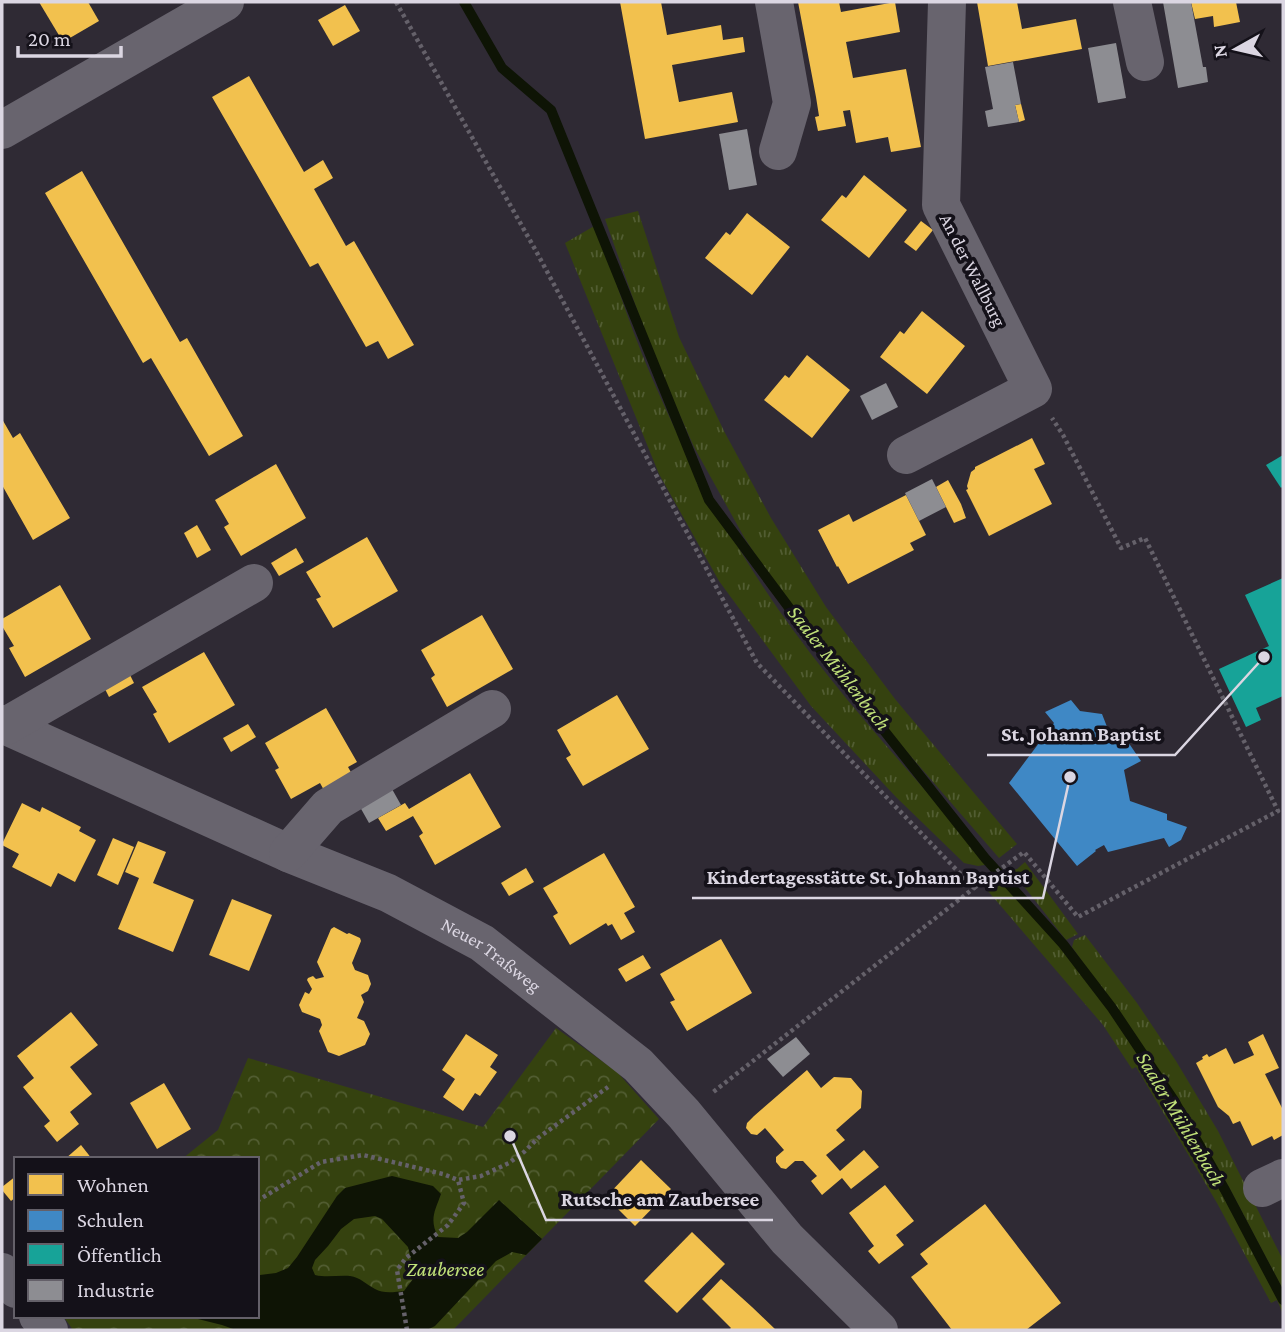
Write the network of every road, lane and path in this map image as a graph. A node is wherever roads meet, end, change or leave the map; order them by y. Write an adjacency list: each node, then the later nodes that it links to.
1 (225, 2): 7 (street)
2 (396, 2): 15 (path)
3 (774, 2): 8 (street)
4 (947, 2): 9 (street, An der Wallburg)
5 (1132, 2): 6 (street)
6 (1145, 62)
7 (2, 130)
8 (778, 151)
9 (1033, 389): 10 (street); 15 (path)
10 (906, 455)
11 (254, 583): 13 (street)
12 (492, 709): 14 (street)
13 (4, 725): 14 (street, Neuer Traßweg)
14 (288, 853): 16 (street, Neuer Traßweg)
15 (974, 888): 17 (path)
16 (638, 1065): 17 (street, Neuer Traßweg); 18 (path)
17 (684, 1114): 23 (street, Neuer Traßweg)
18 (458, 1180): 19 (path); 22 (path)
19 (259, 1200)
20 (2, 1272): 21 (street)
21 (14, 1287)
22 (407, 1330)
23 (879, 1330)

